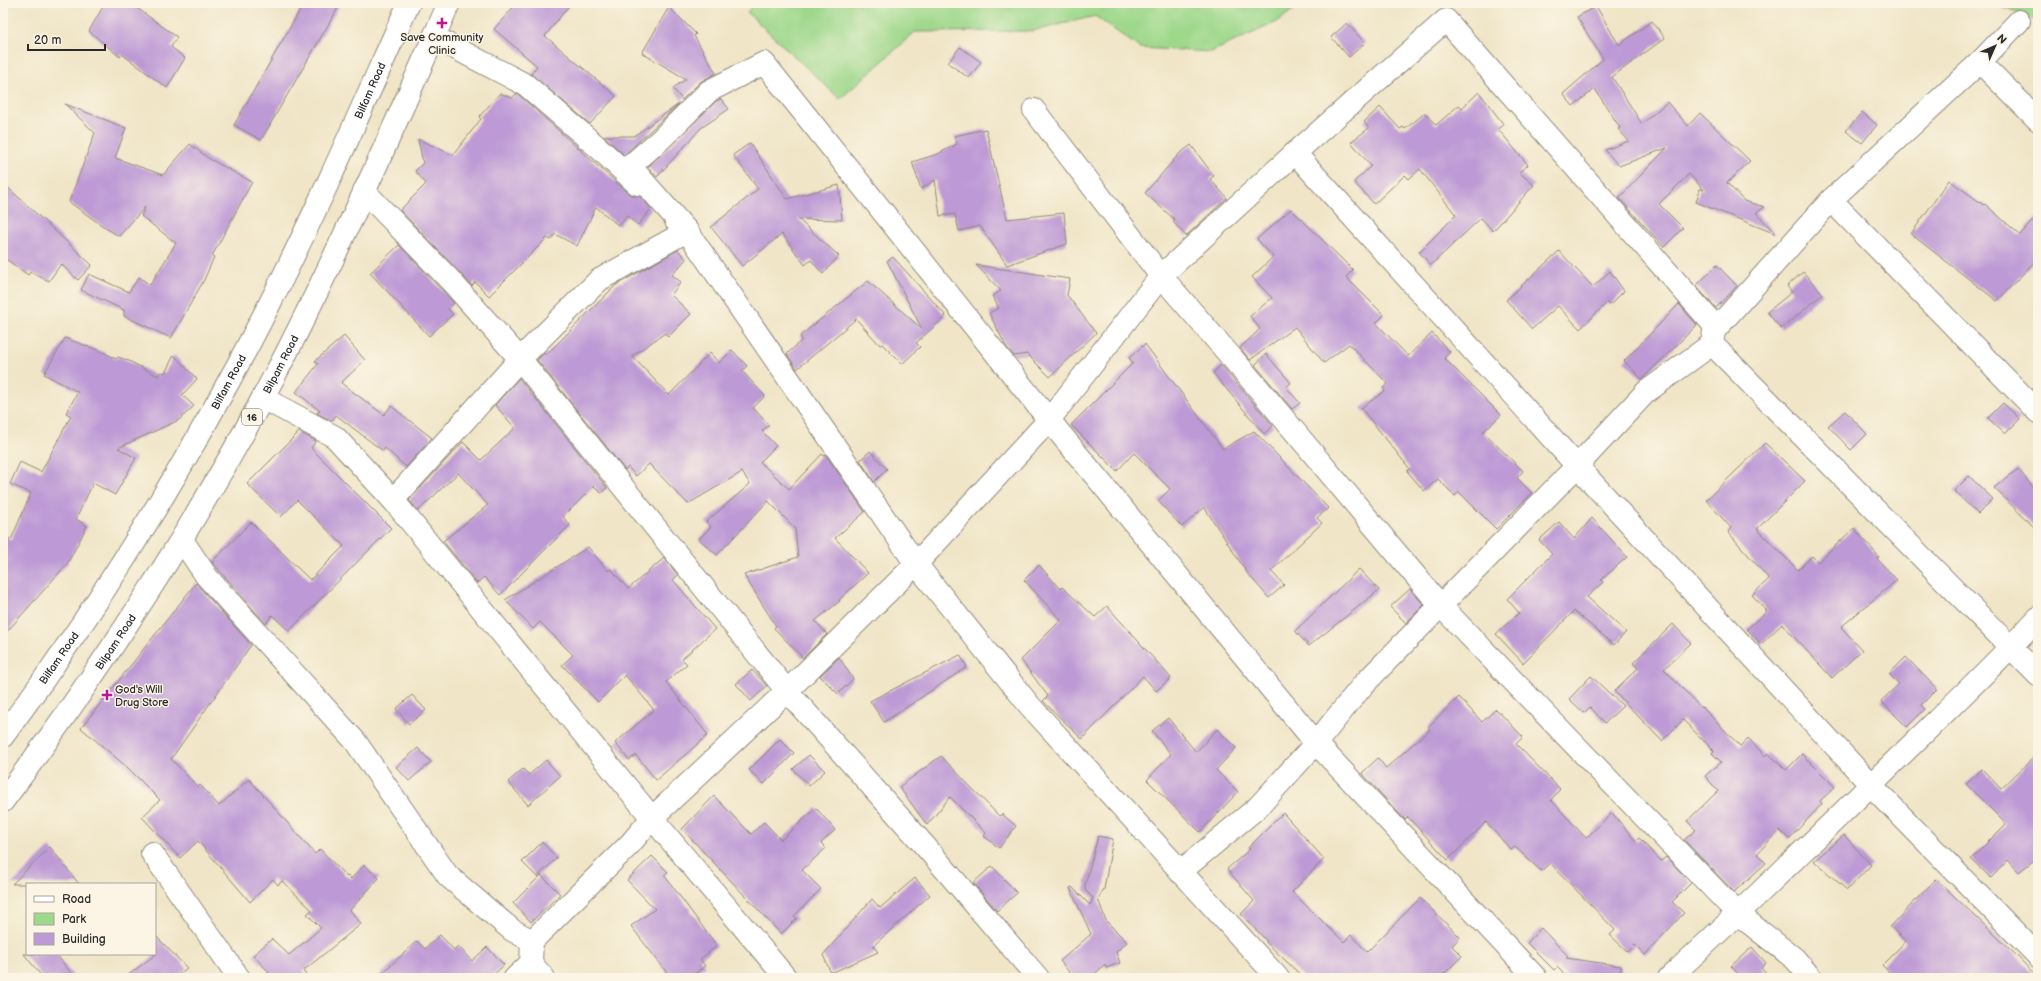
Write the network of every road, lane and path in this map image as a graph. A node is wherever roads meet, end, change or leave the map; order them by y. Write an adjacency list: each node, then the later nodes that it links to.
1 (409, 3): 27 (street, Bilfam Road)
2 (449, 3): 4 (street, Bilpam Road / 16)
3 (2019, 21): 5 (street)
4 (434, 37): 9 (street, Bilpam Road / 16); 11 (street)
5 (1980, 62): 7 (street); 10 (street)
6 (1034, 110): 12 (street)
7 (2038, 120)
8 (1295, 153): 12 (street); 13 (street); 18 (street)
9 (364, 191): 14 (street); 15 (street, Bilpam Road / 16)
10 (1831, 200): 13 (street); 16 (street)
11 (687, 231): 14 (street); 17 (street); 21 (street)
12 (1161, 276): 17 (street); 22 (street)
13 (1713, 337): 18 (street); 24 (street)
14 (520, 359): 19 (street); 26 (street)
15 (263, 398): 19 (street); 20 (street, Bilpam Road / 16)
16 (2038, 412)
17 (1049, 420): 21 (street); 28 (street)
18 (1577, 466): 22 (street); 29 (street)
19 (393, 500): 31 (street)
20 (182, 540): 30 (street, Bilpam Road / 16); 35 (street)
21 (916, 564): 26 (street); 33 (street)
22 (1440, 605): 28 (street); 34 (street)
23 (2038, 618): 24 (street)
24 (2011, 647): 25 (street); 29 (street)
25 (2038, 675)
26 (787, 691): 31 (street); 41 (street)
27 (3, 736)
28 (1316, 743): 33 (street); 43 (street)
29 (1871, 785): 34 (street); 36 (street)
30 (3, 800)
31 (652, 818): 35 (street); 40 (street)
32 (152, 853): 38 (street)
33 (1180, 872): 42 (street)
34 (1738, 914): 44 (street); 45 (street)
35 (532, 941): 37 (street)
36 (2038, 955)
37 (538, 970): 39 (street)
38 (240, 978)
39 (515, 978)
40 (786, 978)
41 (1038, 978)
42 (1278, 978)
43 (1536, 978)
44 (1669, 978)
45 (1811, 978)

